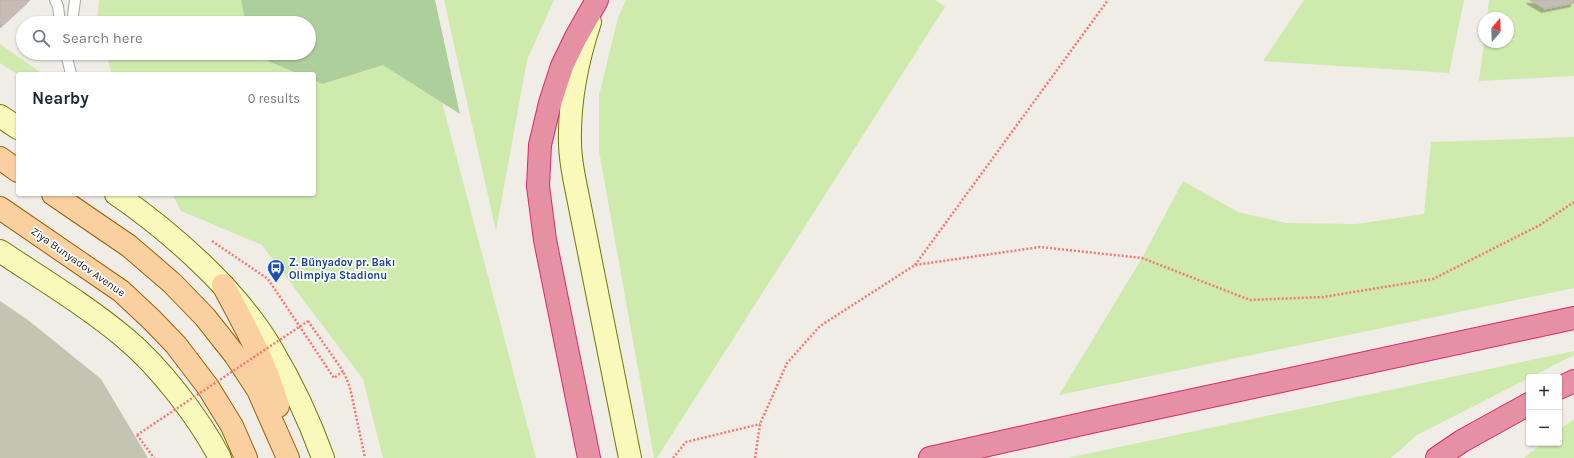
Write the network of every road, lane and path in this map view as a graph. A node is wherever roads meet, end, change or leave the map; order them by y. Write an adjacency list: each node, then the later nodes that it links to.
1 (55, 0): 5 (lane)
2 (75, 0): 6 (lane)
3 (598, 0): 38 (highway); 39 (main road)
4 (1108, 0): 22 (path)
5 (59, 16)
6 (73, 16)
7 (68, 60): 8 (lane)
8 (71, 72)
9 (0, 116): 11 (main road)
10 (0, 127): 12 (main road)
11 (16, 127)
12 (16, 135)
13 (0, 158): 14 (main road)
14 (16, 170)
15 (56, 196): 35 (main road)
16 (120, 196): 23 (main road)
17 (1574, 202): 22 (path)
18 (0, 208): 21 (main road, Ziya Bunyadov Avenue)
19 (0, 220): 21 (main road)
20 (0, 251): 29 (main road)
21 (66, 252): 34 (main road, Ziya Bunyadov Avenue)
22 (915, 265): 30 (path)
23 (223, 285): 36 (main road); 37 (main road)
24 (1574, 318): 42 (highway)
25 (343, 371): 31 (path, bridge)
26 (1574, 381): 27 (highway)
27 (1562, 387)
28 (1526, 406): 43 (highway)
29 (199, 424): 32 (main road); 33 (main road)
30 (760, 424): 40 (path); 41 (path)
31 (154, 458)
32 (210, 458)
33 (220, 458)
34 (246, 458)
35 (288, 458)
36 (291, 458)
37 (323, 458)
38 (589, 458)
39 (630, 458)
40 (673, 458)
41 (755, 458)
42 (930, 458)
43 (1437, 458)

